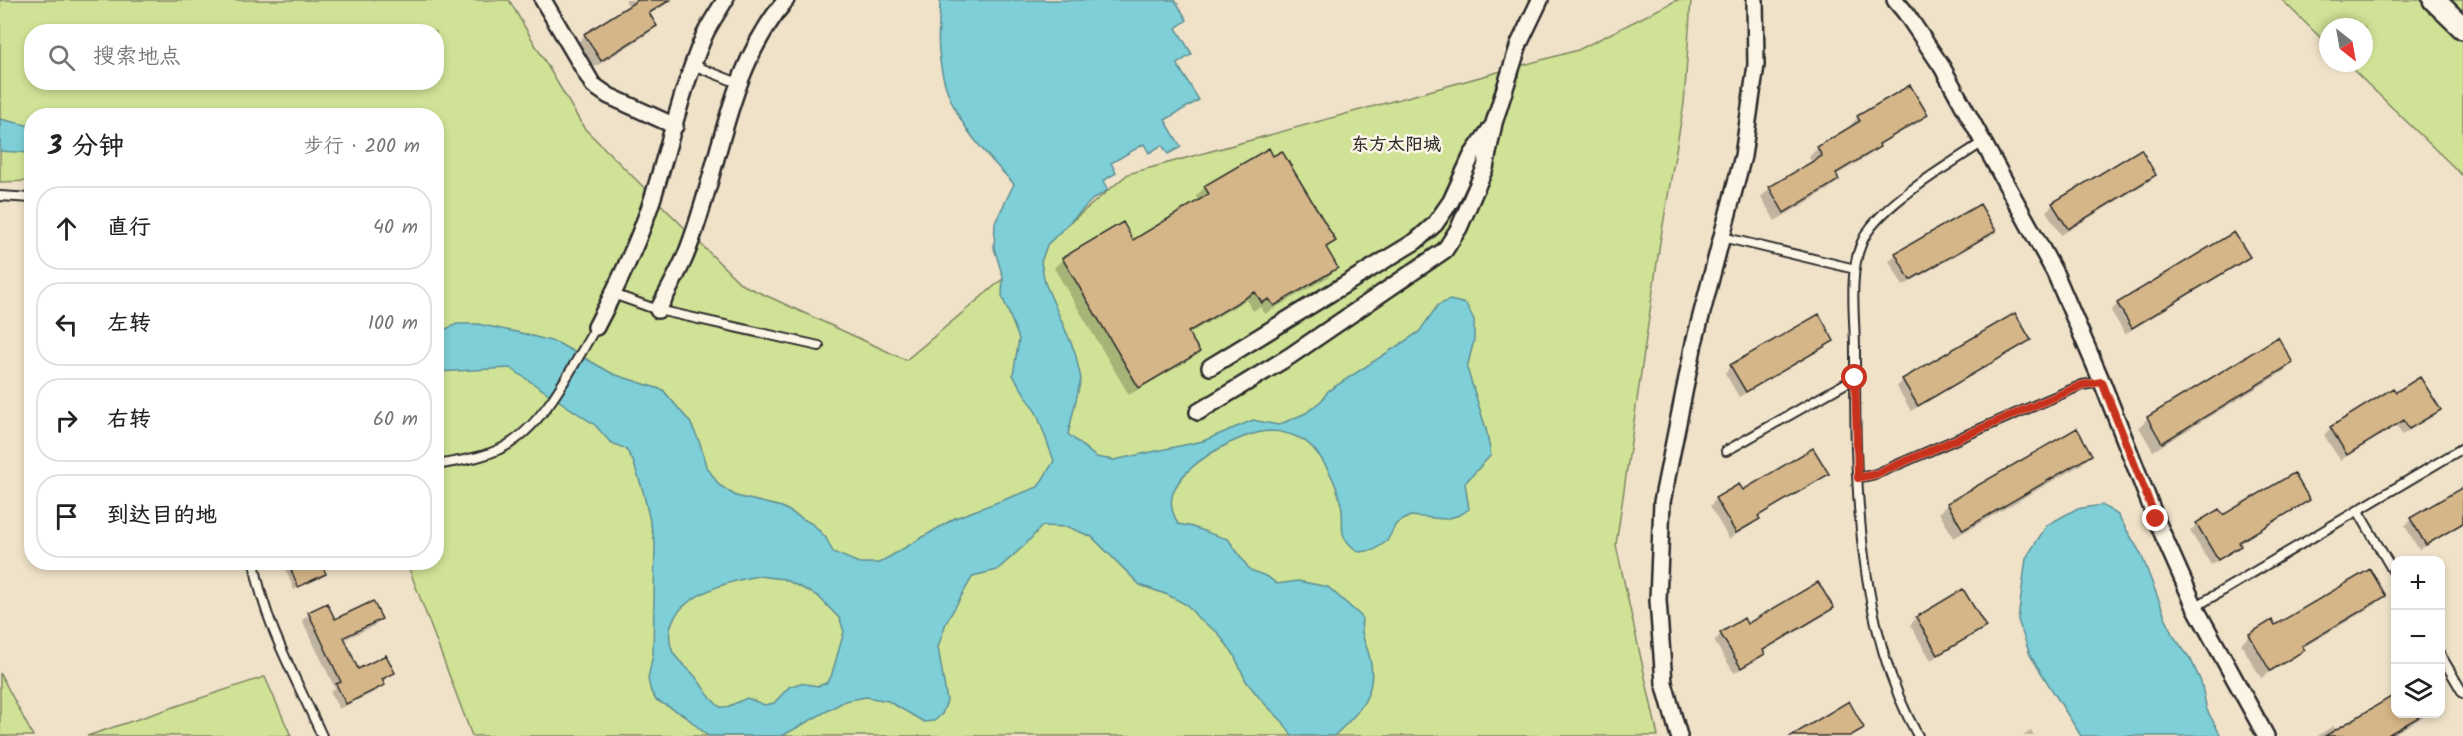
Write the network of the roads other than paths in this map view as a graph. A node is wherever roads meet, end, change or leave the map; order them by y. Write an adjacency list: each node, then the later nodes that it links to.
1 (543, 0): 12 (street)
2 (725, 0): 9 (street)
3 (786, 0): 10 (street)
4 (1540, 0): 11 (street)
5 (1755, 0): 16 (street)
6 (1895, 0): 13 (street)
7 (2434, 0): 8 (main road)
8 (2463, 27)
9 (693, 65): 10 (lane); 12 (street)
10 (738, 82): 19 (street)
11 (1494, 123): 22 (street); 25 (street)
12 (675, 126): 18 (street)
13 (1983, 142): 17 (lane); 24 (street)
14 (0, 196): 15 (lane)
15 (24, 198)
16 (1722, 237): 17 (lane); 37 (street)
17 (1855, 269): 23 (lane)
18 (613, 294): 19 (lane); 20 (street)
19 (658, 310): 21 (lane)
20 (596, 327): 28 (lane)
21 (819, 346)
22 (1210, 367)
23 (1855, 378): 27 (lane); 29 (lane)
24 (2102, 382): 29 (lane); 33 (street)
25 (1198, 412)
26 (2463, 448): 30 (lane)
27 (1726, 451)
28 (444, 464)
29 (1858, 478): 38 (lane)
30 (2358, 511): 31 (lane); 33 (lane)
31 (2391, 567)
32 (255, 570): 36 (lane)
33 (2195, 607): 39 (street)
34 (2445, 662): 35 (lane)
35 (2463, 693)
36 (322, 736)
37 (1679, 736)
38 (1918, 736)
39 (2266, 736)

